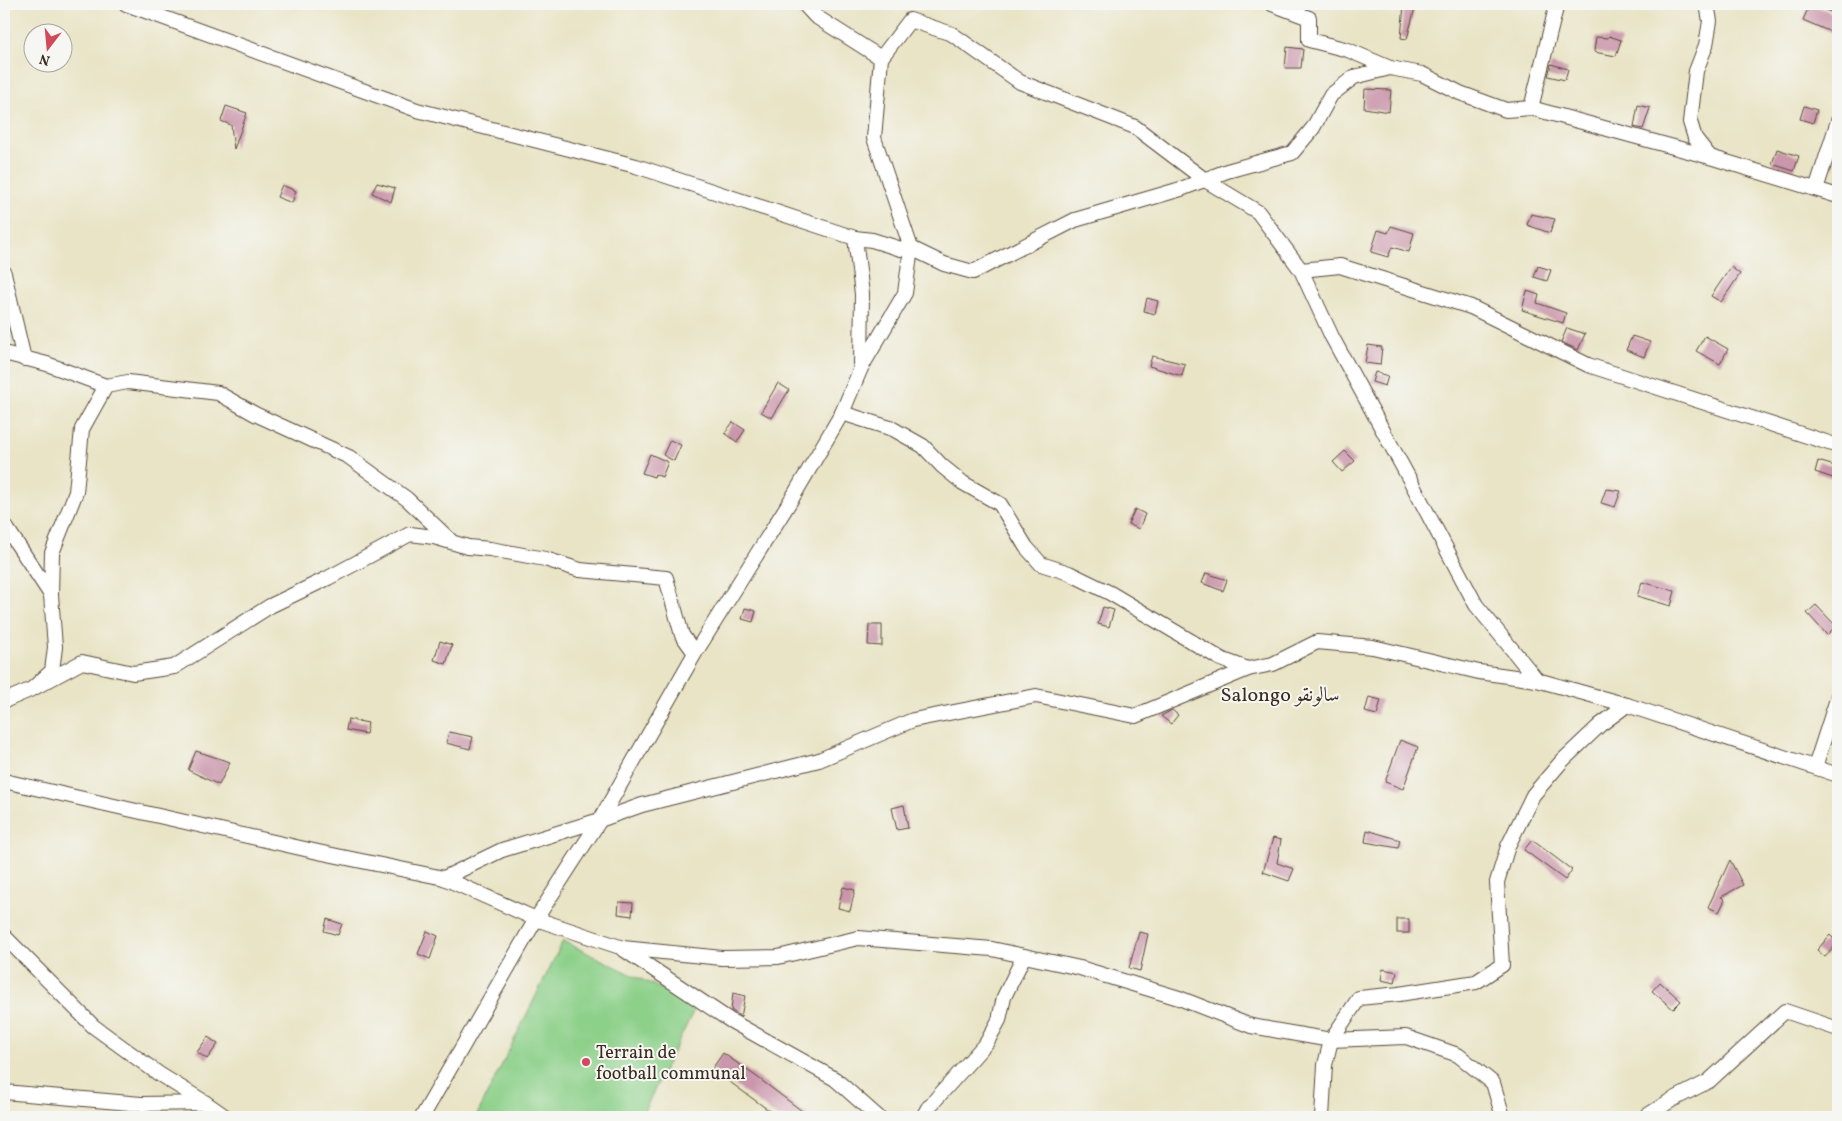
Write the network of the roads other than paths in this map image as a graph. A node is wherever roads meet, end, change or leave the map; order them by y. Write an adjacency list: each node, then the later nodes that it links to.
1 (126, 4): 14 (street)
2 (804, 4): 6 (street)
3 (1272, 4): 7 (street)
4 (1557, 4): 8 (street)
5 (1707, 4): 10 (street)
6 (882, 58): 11 (street); 15 (street)
7 (1390, 68): 8 (street); 11 (street)
8 (1531, 108): 10 (street)
9 (1838, 121): 12 (street)
10 (1710, 157): 12 (street)
11 (1205, 180): 15 (street); 16 (street)
12 (1816, 189): 13 (street)
13 (1838, 196)
14 (854, 238): 15 (street); 20 (street)
15 (911, 248): 20 (street)
16 (1300, 270): 23 (street); 29 (street)
17 (4, 273): 19 (street)
18 (4, 353): 19 (street)
19 (24, 358): 21 (street)
20 (861, 368): 22 (street)
21 (106, 386): 25 (street); 26 (street)
22 (842, 413): 27 (street); 28 (street)
23 (1838, 446)
24 (4, 524): 26 (street)
25 (452, 543): 27 (street); 30 (street)
26 (52, 595): 30 (street)
27 (695, 653): 37 (street)
28 (1248, 670): 29 (street); 37 (street)
29 (1537, 680): 33 (street)
30 (32, 689): 32 (street)
31 (1838, 696): 34 (street)
32 (4, 701)
33 (1627, 705): 34 (street); 44 (street)
34 (1815, 767): 35 (street)
35 (1838, 775)
36 (4, 781): 38 (street)
37 (600, 820): 38 (street); 39 (street)
38 (444, 878): 39 (street)
39 (536, 919): 41 (street); 48 (street)
40 (4, 936): 46 (street)
41 (620, 947): 42 (street); 49 (street)
42 (1024, 956): 44 (street); 50 (street)
43 (1838, 1029): 53 (street)
44 (1331, 1040): 51 (street); 52 (street)
45 (4, 1092): 46 (street)
46 (206, 1103): 47 (street)
47 (226, 1117)
48 (422, 1117)
49 (878, 1117)
50 (923, 1117)
51 (1322, 1117)
52 (1503, 1117)
53 (1645, 1117)

